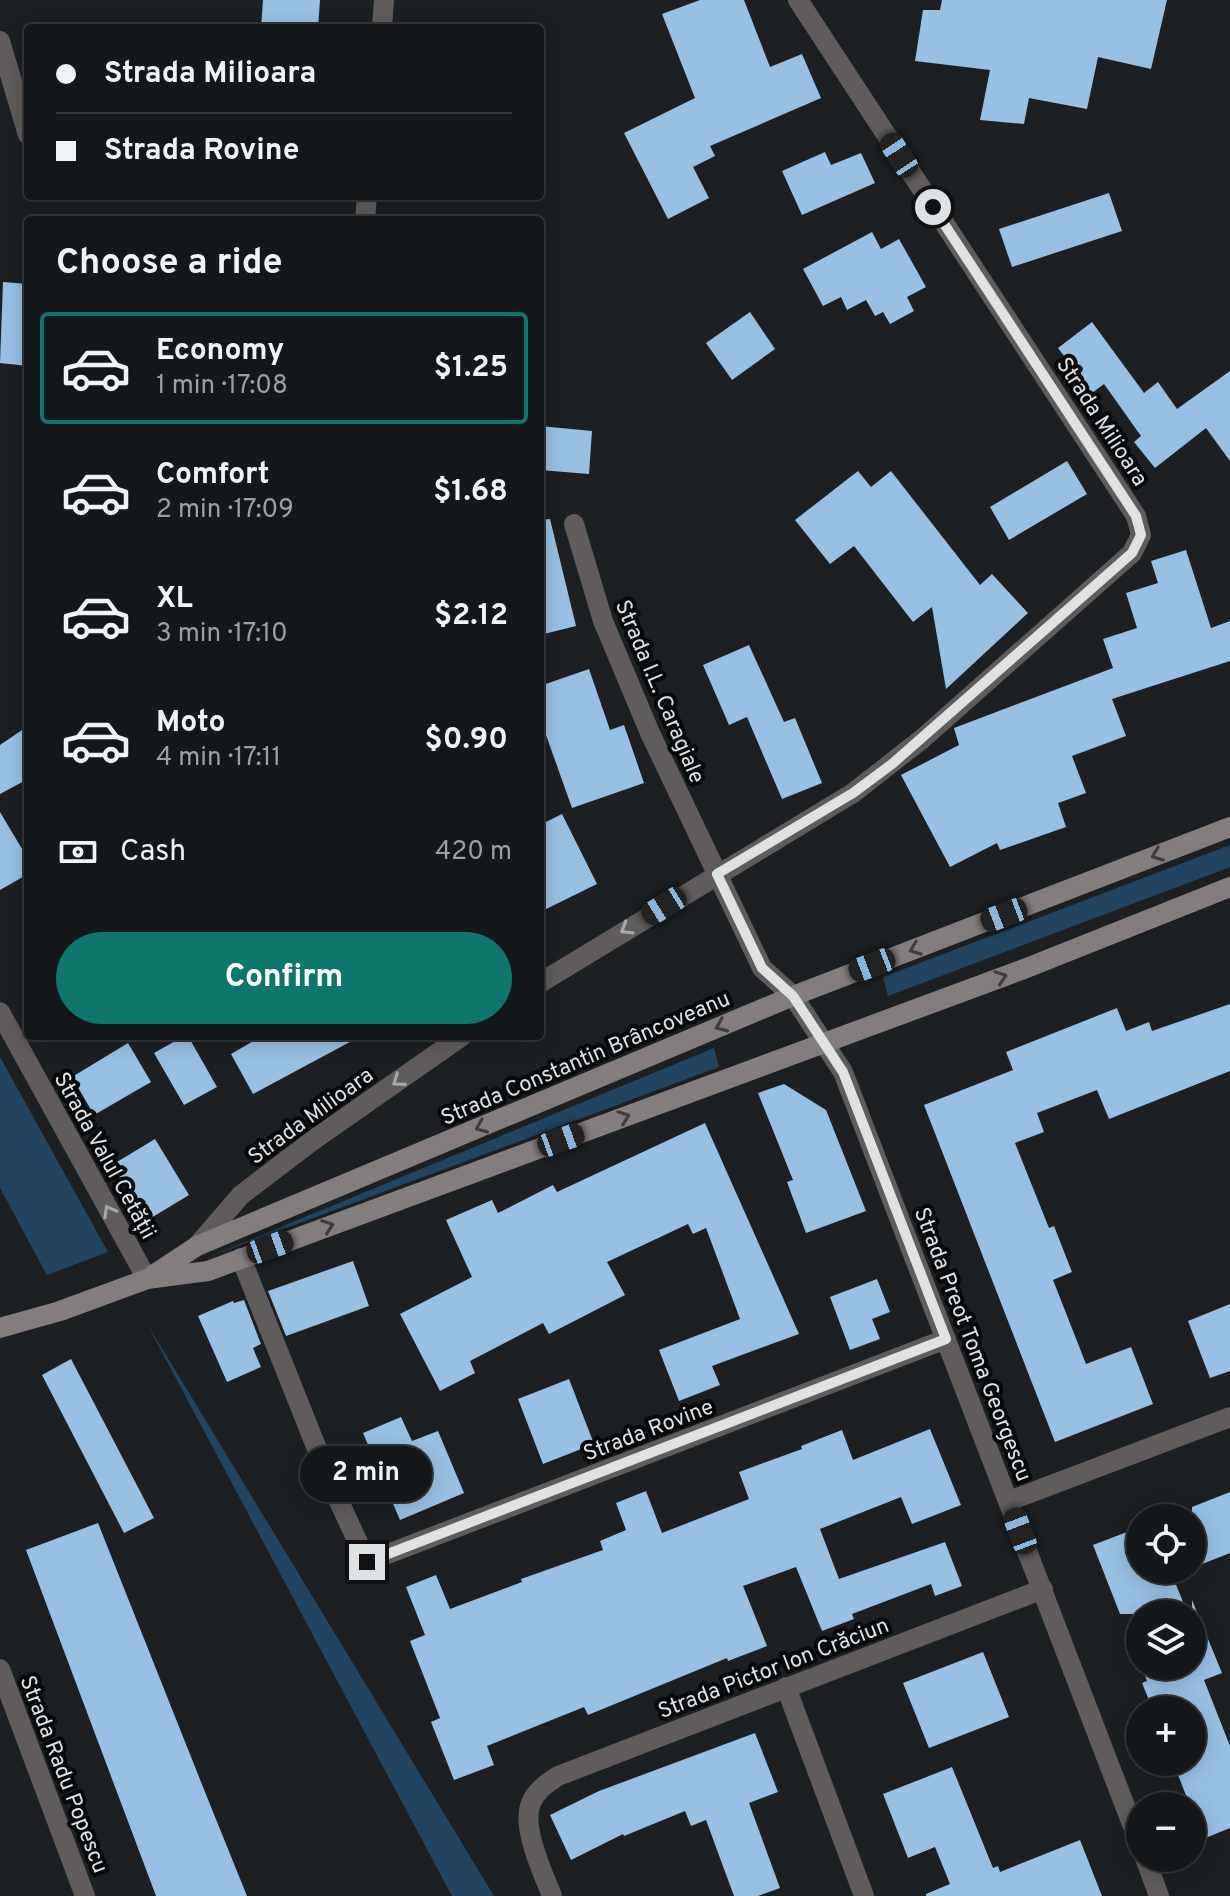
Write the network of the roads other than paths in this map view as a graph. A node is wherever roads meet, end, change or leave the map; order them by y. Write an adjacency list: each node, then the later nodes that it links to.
1 (384, 0): 3 (street)
2 (798, 0): 8 (street, Strada Milioara)
3 (382, 24)
4 (0, 41): 5 (street)
5 (24, 122)
6 (574, 524): 8 (street, Strada I.L. Caragiale)
7 (1230, 827): 11 (main road, Strada Constantin Brâncoveanu, one-way to 11)
8 (717, 874): 10 (street, Strada Milioara, one-way to 10); 11 (street)
9 (1230, 887): 14 (main road, Strada Constantin Brâncoveanu, one-way to 9)
10 (544, 981)
11 (793, 996): 14 (street); 15 (main road, Strada Constantin Brâncoveanu, one-way to 15)
12 (0, 1012): 17 (street, Strada Valul Cetății, one-way to 12)
13 (456, 1040): 15 (street, Strada Milioara, one-way to 15)
14 (823, 1044): 16 (main road, Strada Constantin Brâncoveanu, one-way to 14); 19 (street, Strada Preot Toma Georgescu)
15 (197, 1246): 17 (main road, Strada Constantin Brâncoveanu)
16 (241, 1258): 17 (main road, Strada Constantin Brâncoveanu); 19 (street, Strada Rovine)
17 (147, 1279): 18 (main road, Strada Constantin Brâncoveanu)
18 (0, 1328)
19 (946, 1339): 21 (street, Strada Preot Toma Georgescu)
20 (1230, 1417): 21 (street)
21 (1009, 1501): 22 (street, Strada Preot Toma Georgescu)
22 (1043, 1589): 24 (street, Strada Pictor Ion Crăciun); 25 (street, Strada Preot Toma Georgescu)
23 (0, 1669): 27 (street, Strada Radu Popescu)
24 (786, 1687): 28 (street, Strada Pictor Ion Crăciun); 29 (street)
25 (1126, 1808)
26 (1150, 1872): 30 (street)
27 (85, 1896)
28 (552, 1896)
29 (864, 1896)
30 (1159, 1896)

